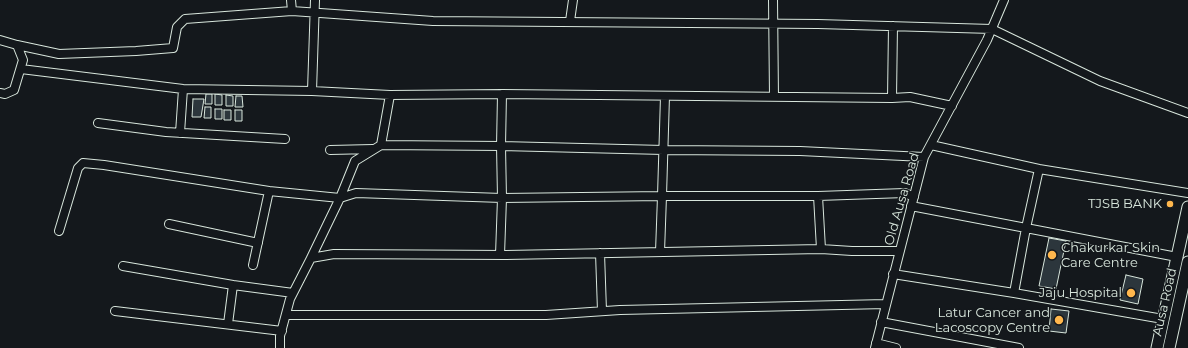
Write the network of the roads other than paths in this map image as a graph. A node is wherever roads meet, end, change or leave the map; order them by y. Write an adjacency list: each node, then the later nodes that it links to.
1 (291, 0): 6 (street)
2 (315, 0): 7 (street)
3 (572, 0): 8 (street)
4 (773, 0): 9 (street)
5 (1004, 0): 11 (street, Old Ausa Road)
6 (292, 11): 7 (street); 13 (street)
7 (315, 12): 8 (street); 16 (street)
8 (570, 21): 9 (street)
9 (773, 23): 10 (street); 21 (street)
10 (893, 26): 11 (street); 22 (street)
11 (992, 29): 23 (street, Old Ausa Road); 24 (street)
12 (0, 40): 13 (street)
13 (17, 45): 14 (street)
14 (21, 69): 15 (street); 17 (street)
15 (183, 89): 16 (street); 26 (street)
16 (312, 91): 19 (street)
17 (0, 93)
18 (502, 94): 19 (street); 20 (street); 29 (street)
19 (390, 95): 30 (street)
20 (665, 96): 21 (street); 32 (street)
21 (774, 97): 22 (street)
22 (892, 98): 23 (street)
23 (952, 106): 28 (street, Old Ausa Road)
24 (1188, 114)
25 (98, 123): 26 (street)
26 (180, 133): 27 (street)
27 (285, 139)
28 (931, 145): 33 (street, Old Ausa Road); 34 (street)
29 (501, 146): 30 (street); 32 (street); 41 (street)
30 (377, 147): 31 (street); 40 (street)
31 (330, 150)
32 (664, 150): 33 (street); 37 (street)
33 (924, 157): 39 (street, Old Ausa Road)
34 (1039, 169): 36 (street); 45 (street)
35 (269, 191): 40 (street); 46 (street); 47 (street)
36 (1188, 193)
37 (662, 196): 38 (street); 41 (street); 50 (street)
38 (818, 196): 39 (street); 48 (street)
39 (914, 197): 42 (street, Old Ausa Road)
40 (340, 198): 41 (street); 53 (street)
41 (502, 198): 52 (street)
42 (911, 206): 45 (street); 49 (street, Old Ausa Road)
43 (1188, 207): 54 (main road)
44 (169, 224): 47 (street)
45 (1026, 228): 54 (street); 62 (street)
46 (59, 231)
47 (258, 243): 56 (street)
48 (821, 249): 49 (street); 50 (street)
49 (899, 251): 58 (street, Old Ausa Road)
50 (660, 252): 51 (street)
51 (600, 253): 52 (street); 65 (street)
52 (500, 255): 53 (street)
53 (311, 258): 61 (street)
54 (1177, 258): 67 (main road)
55 (1188, 262): 59 (main road, Ausa Road)
56 (253, 265)
57 (124, 266): 60 (street)
58 (893, 274): 62 (street); 63 (street, Old Ausa Road)
59 (1186, 276): 76 (main road, Ausa Road)
60 (233, 285): 61 (street); 69 (street)
61 (293, 293): 66 (street)
62 (1014, 293): 67 (street)
63 (886, 304): 65 (street); 68 (street, Old Ausa Road)
64 (116, 311): 69 (street)
65 (602, 311): 66 (street)
66 (286, 315): 70 (street)
67 (1163, 319): 75 (main road)
68 (881, 322): 71 (street, Old Ausa Road); 74 (street)
69 (228, 324): 70 (street)
70 (282, 331): 72 (street)
71 (875, 346): 73 (street)
72 (280, 348)
73 (896, 348)
74 (1019, 348)
75 (1157, 348)
76 (1168, 348)

